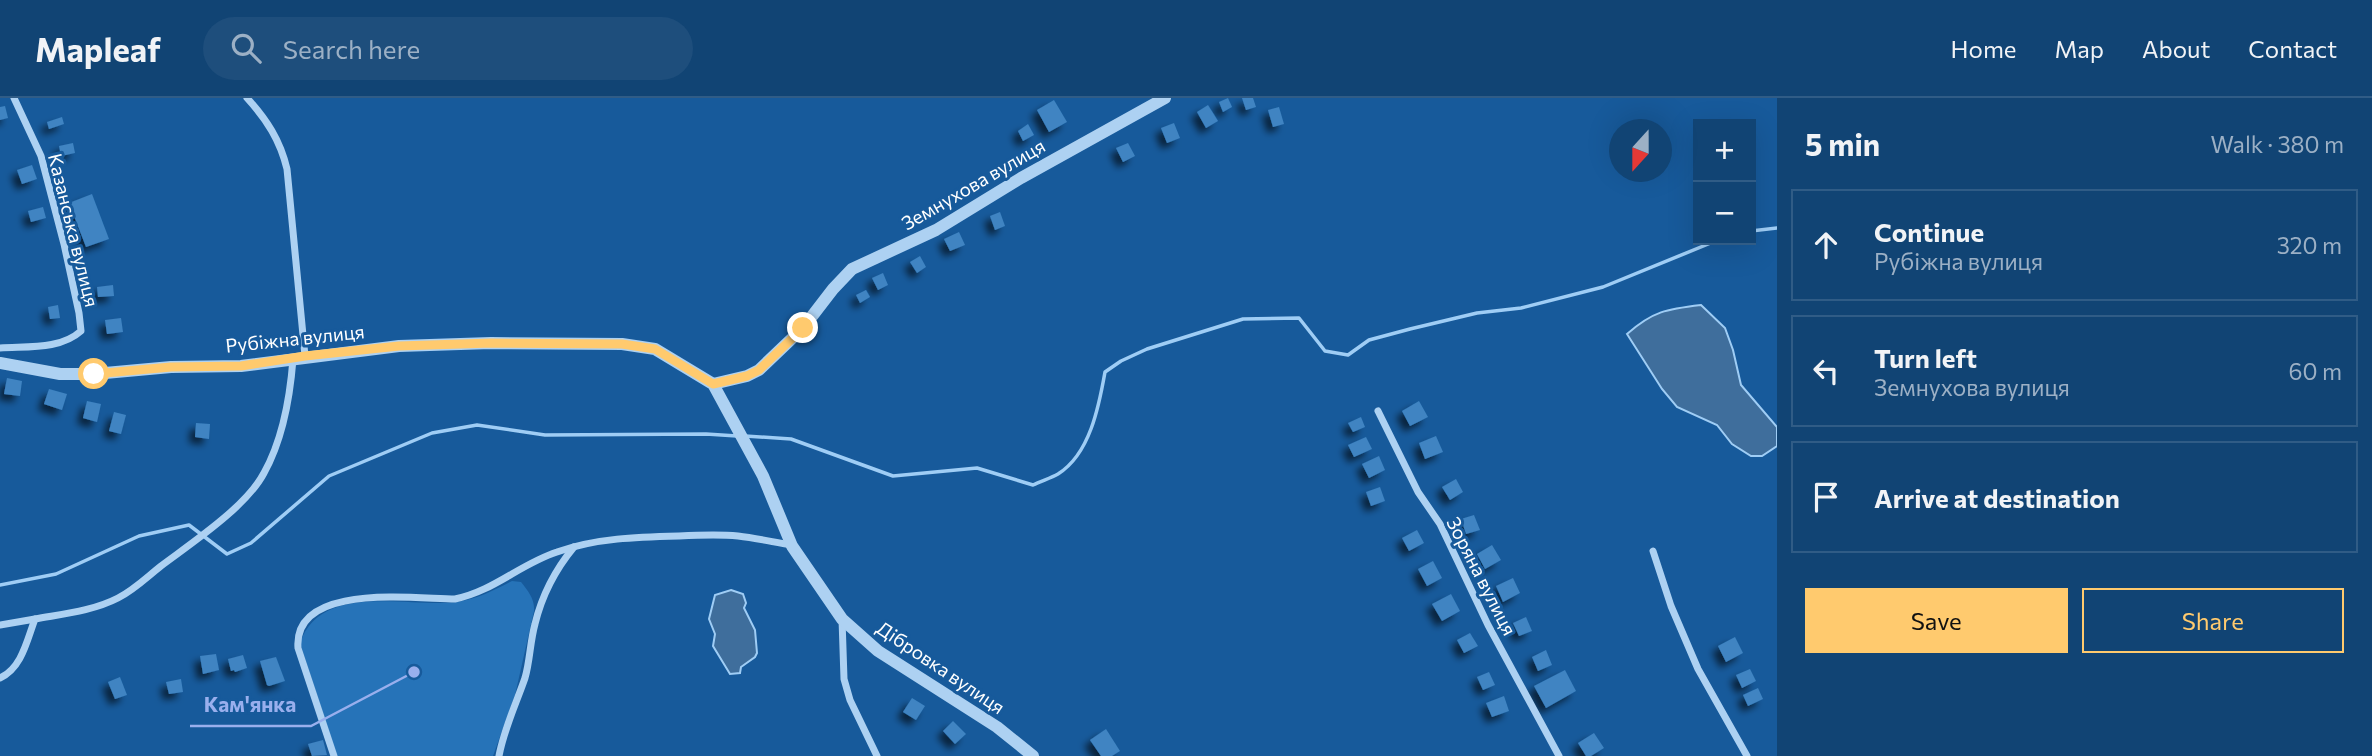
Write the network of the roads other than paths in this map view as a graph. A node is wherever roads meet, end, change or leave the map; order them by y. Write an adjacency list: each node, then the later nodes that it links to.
1 (14, 98): 4 (street, Казанська вулиця)
2 (247, 98): 5 (street)
3 (1165, 98): 7 (street, Земнухова вулиця)
4 (0, 348)
5 (299, 357): 6 (street, Рубіжна вулиця); 7 (street, Рубіжна вулиця); 13 (street)
6 (0, 363)
7 (713, 384): 9 (street, Дібровка вулиця)
8 (1378, 411): 20 (street, Зоряна вулиця)
9 (792, 545): 10 (street); 12 (street, Дібровка вулиця)
10 (574, 546): 16 (street); 17 (street)
11 (1653, 551): 21 (street)
12 (842, 619): 18 (street); 19 (street, Дібровка вулиця)
13 (35, 620): 14 (street); 15 (street)
14 (0, 625)
15 (0, 678)
16 (334, 756)
17 (499, 756)
18 (877, 756)
19 (1034, 756)
20 (1559, 756)
21 (1747, 756)

